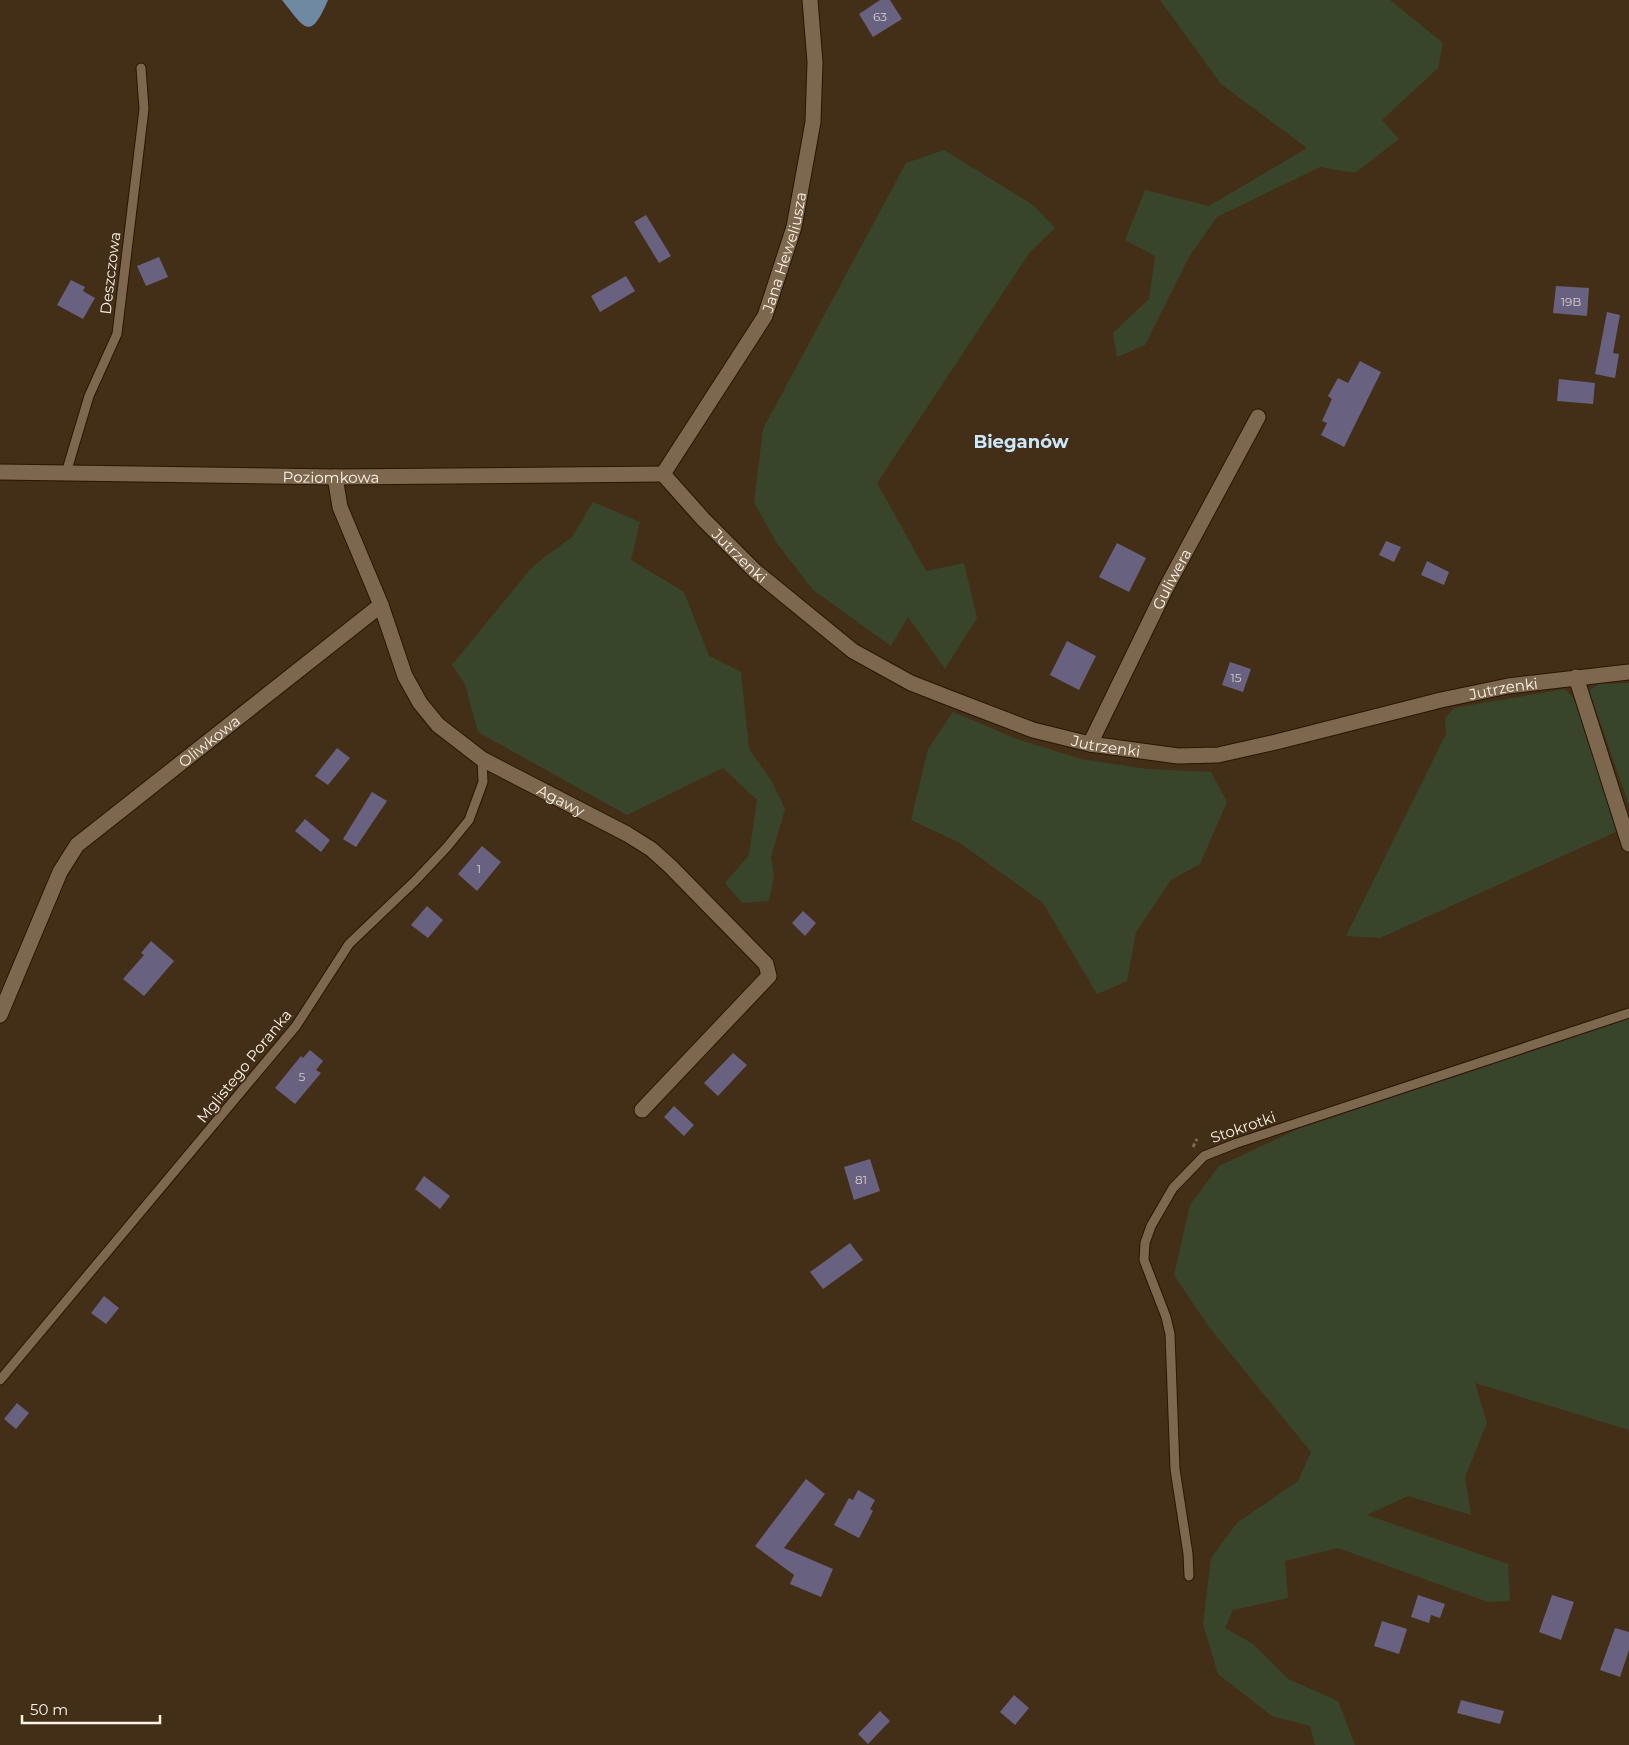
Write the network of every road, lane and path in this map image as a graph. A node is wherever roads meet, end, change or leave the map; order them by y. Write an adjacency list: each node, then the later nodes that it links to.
1 (810, 0): 6 (street, Jana Heweliusza)
2 (142, 68): 5 (lane, Deszczowa)
3 (1258, 417): 11 (street, Guliwera)
4 (0, 472): 5 (street, Poziomkowa)
5 (66, 473): 7 (street, Poziomkowa)
6 (663, 474): 7 (street, Poziomkowa); 11 (street, Jutrzenki)
7 (335, 477): 8 (street)
8 (381, 605): 12 (street, Agawy); 15 (street, Oliwkowa)
9 (1629, 672): 10 (street, Jutrzenki)
10 (1576, 677): 11 (street, Jutrzenki); 13 (street)
11 (1090, 744)
12 (482, 759): 16 (street, Agawy); 17 (lane, Mglistego Poranka)
13 (1629, 844)
14 (1629, 1013): 18 (lane, Stokrotki)
15 (0, 1014)
16 (642, 1110)
17 (0, 1380)
18 (1189, 1576)

